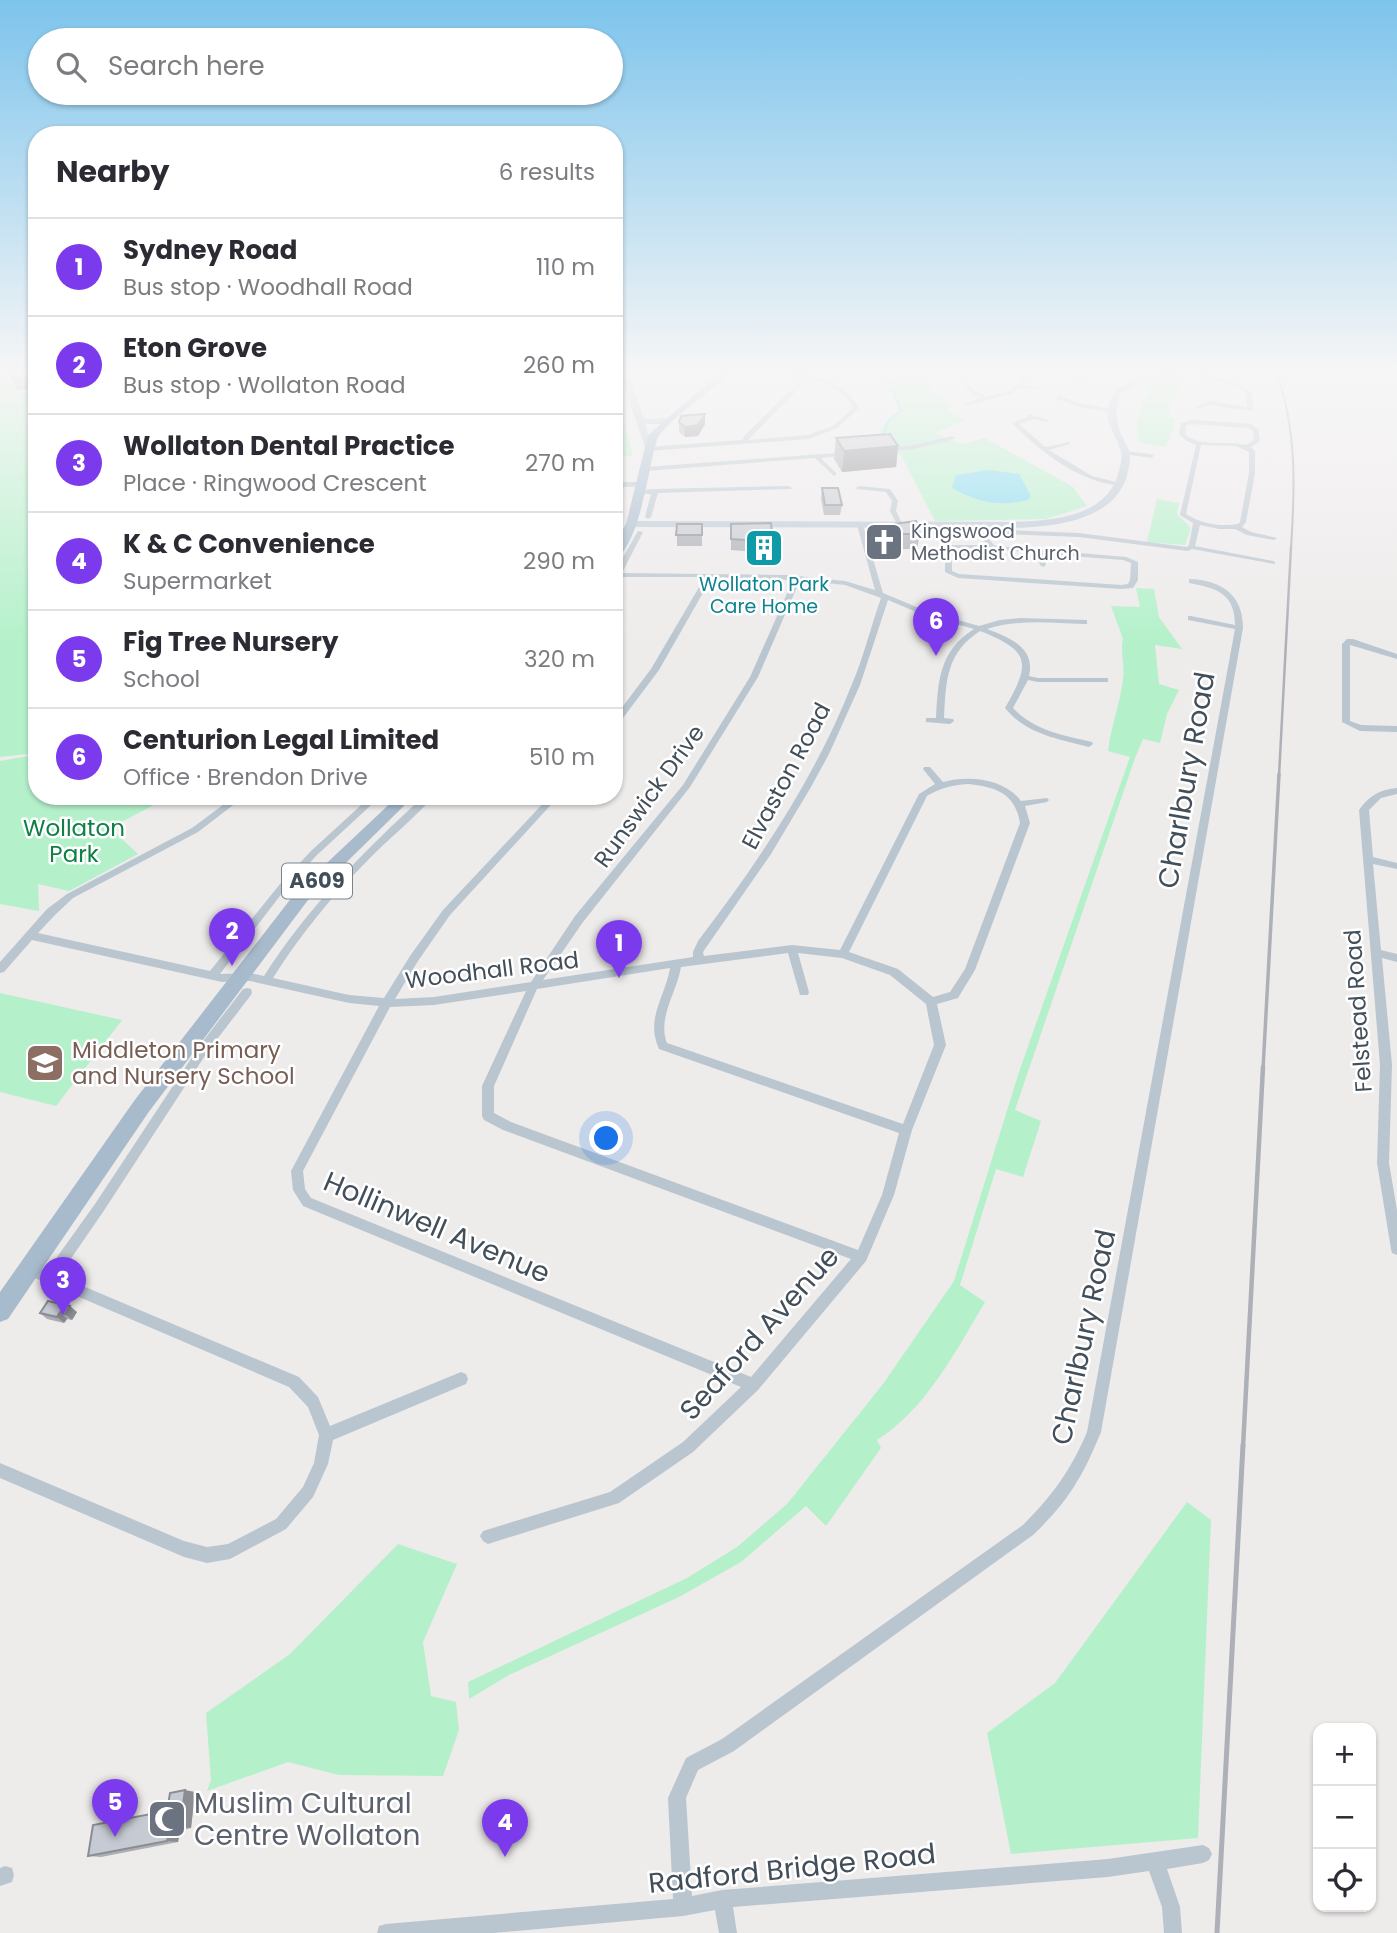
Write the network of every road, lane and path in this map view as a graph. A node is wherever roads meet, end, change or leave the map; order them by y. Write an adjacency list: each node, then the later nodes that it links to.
1 (647, 461): 8 (main road)
2 (757, 461): 8 (street)
3 (820, 461): 9 (street)
4 (1065, 461): 10 (street)
5 (1124, 461): 10 (street)
6 (1195, 461): 19 (street)
7 (1253, 461): 23 (street)
8 (646, 469): 13 (main road)
9 (830, 473)
10 (1118, 484): 22 (street)
11 (623, 485): 13 (street)
12 (895, 486): 17 (street)
13 (641, 488): 16 (street); 24 (main road)
14 (789, 488): 16 (street)
15 (859, 488): 17 (street)
16 (655, 491): 18 (street)
17 (888, 491): 21 (street)
18 (648, 517)
19 (1197, 522): 23 (street); 29 (street)
20 (860, 525): 21 (street); 24 (street); 38 (street)
21 (900, 525): 22 (street)
22 (968, 525): 25 (street)
23 (1237, 527): 26 (street)
24 (636, 528): 27 (main road); 31 (street)
25 (984, 537): 28 (street); 29 (street)
26 (1274, 538)
27 (623, 545)
28 (992, 547): 30 (street); 30 (street)
29 (1191, 547): 32 (street)
30 (1039, 551): 33 (street)
31 (623, 560)
32 (1273, 563)
33 (1043, 565)
34 (709, 576): 35 (street); 36 (street); 46 (street)
35 (623, 577)
36 (796, 579): 38 (street); 73 (street, Runswick Drive)
37 (1192, 581): 41 (street, Charlbury Road)
38 (882, 597): 42 (street); 67 (street, Elvaston Road)
39 (1191, 618): 41 (street)
40 (1085, 622): 42 (street)
41 (1239, 628): 94 (street, Charlbury Road)
42 (976, 629): 44 (street); 47 (street)
43 (1397, 657): 48 (street)
44 (1025, 677): 45 (street); 49 (street)
45 (1105, 681)
46 (623, 712)
47 (929, 720)
48 (1397, 729)
49 (1089, 744)
50 (927, 769): 51 (street)
51 (939, 783): 54 (street); 64 (street)
52 (1397, 791): 60 (street, Felstead Road)
53 (1044, 800): 54 (street)
54 (1018, 804): 75 (street)
55 (229, 805): 62 (street)
56 (367, 805): 70 (street)
57 (398, 805): 72 (main road, A609)
58 (420, 805): 71 (street)
59 (546, 805): 76 (street, Hollinwell Avenue)
60 (1368, 859): 61 (street); 65 (street, Felstead Road)
61 (1397, 866)
62 (32, 936): 69 (street); 70 (street, Woodhall Road)
63 (792, 949): 64 (street, Woodhall Road); 67 (street, Woodhall Road); 74 (street)
64 (843, 954): 75 (street, Woodhall Road)
65 (1376, 954): 66 (street); 77 (street, Felstead Road)
66 (1397, 958)
67 (699, 960): 68 (street, Woodhall Road)
68 (676, 965): 73 (street, Woodhall Road); 78 (street)
69 (0, 969)
70 (212, 976): 72 (street, Woodhall Road)
71 (266, 981): 72 (street, Woodhall Road); 76 (street, Woodhall Road)
72 (243, 985): 83 (main road, A609); 84 (street)
73 (533, 987): 76 (street, Woodhall Road); 82 (street, Runswick Drive)
74 (804, 992)
75 (931, 1002): 78 (street, Seaford Avenue)
76 (388, 1003): 87 (street, Hollinwell Avenue)
77 (1391, 1066): 79 (street, Felstead Road)
78 (906, 1130): 82 (street, Seaford Avenue)
79 (1383, 1163): 80 (street); 81 (street, Felstead Road)
80 (1397, 1167)
81 (1397, 1249)
82 (861, 1257): 87 (street, Seaford Avenue)
83 (28, 1269): 84 (street); 85 (main road, A609)
84 (50, 1278): 88 (street)
85 (0, 1311)
86 (461, 1379): 88 (street)
87 (753, 1385): 90 (street, Seaford Avenue)
88 (326, 1435): 89 (street)
89 (0, 1470)
90 (488, 1536)
91 (1203, 1854): 92 (street, Radford Bridge Road)
92 (1155, 1861): 93 (street, Radford Bridge Road); 97 (street)
93 (722, 1899): 94 (street, Radford Bridge Road); 96 (street)
94 (683, 1908): 95 (street, Radford Bridge Road)
95 (386, 1933)
96 (728, 1933)
97 (1172, 1933)

